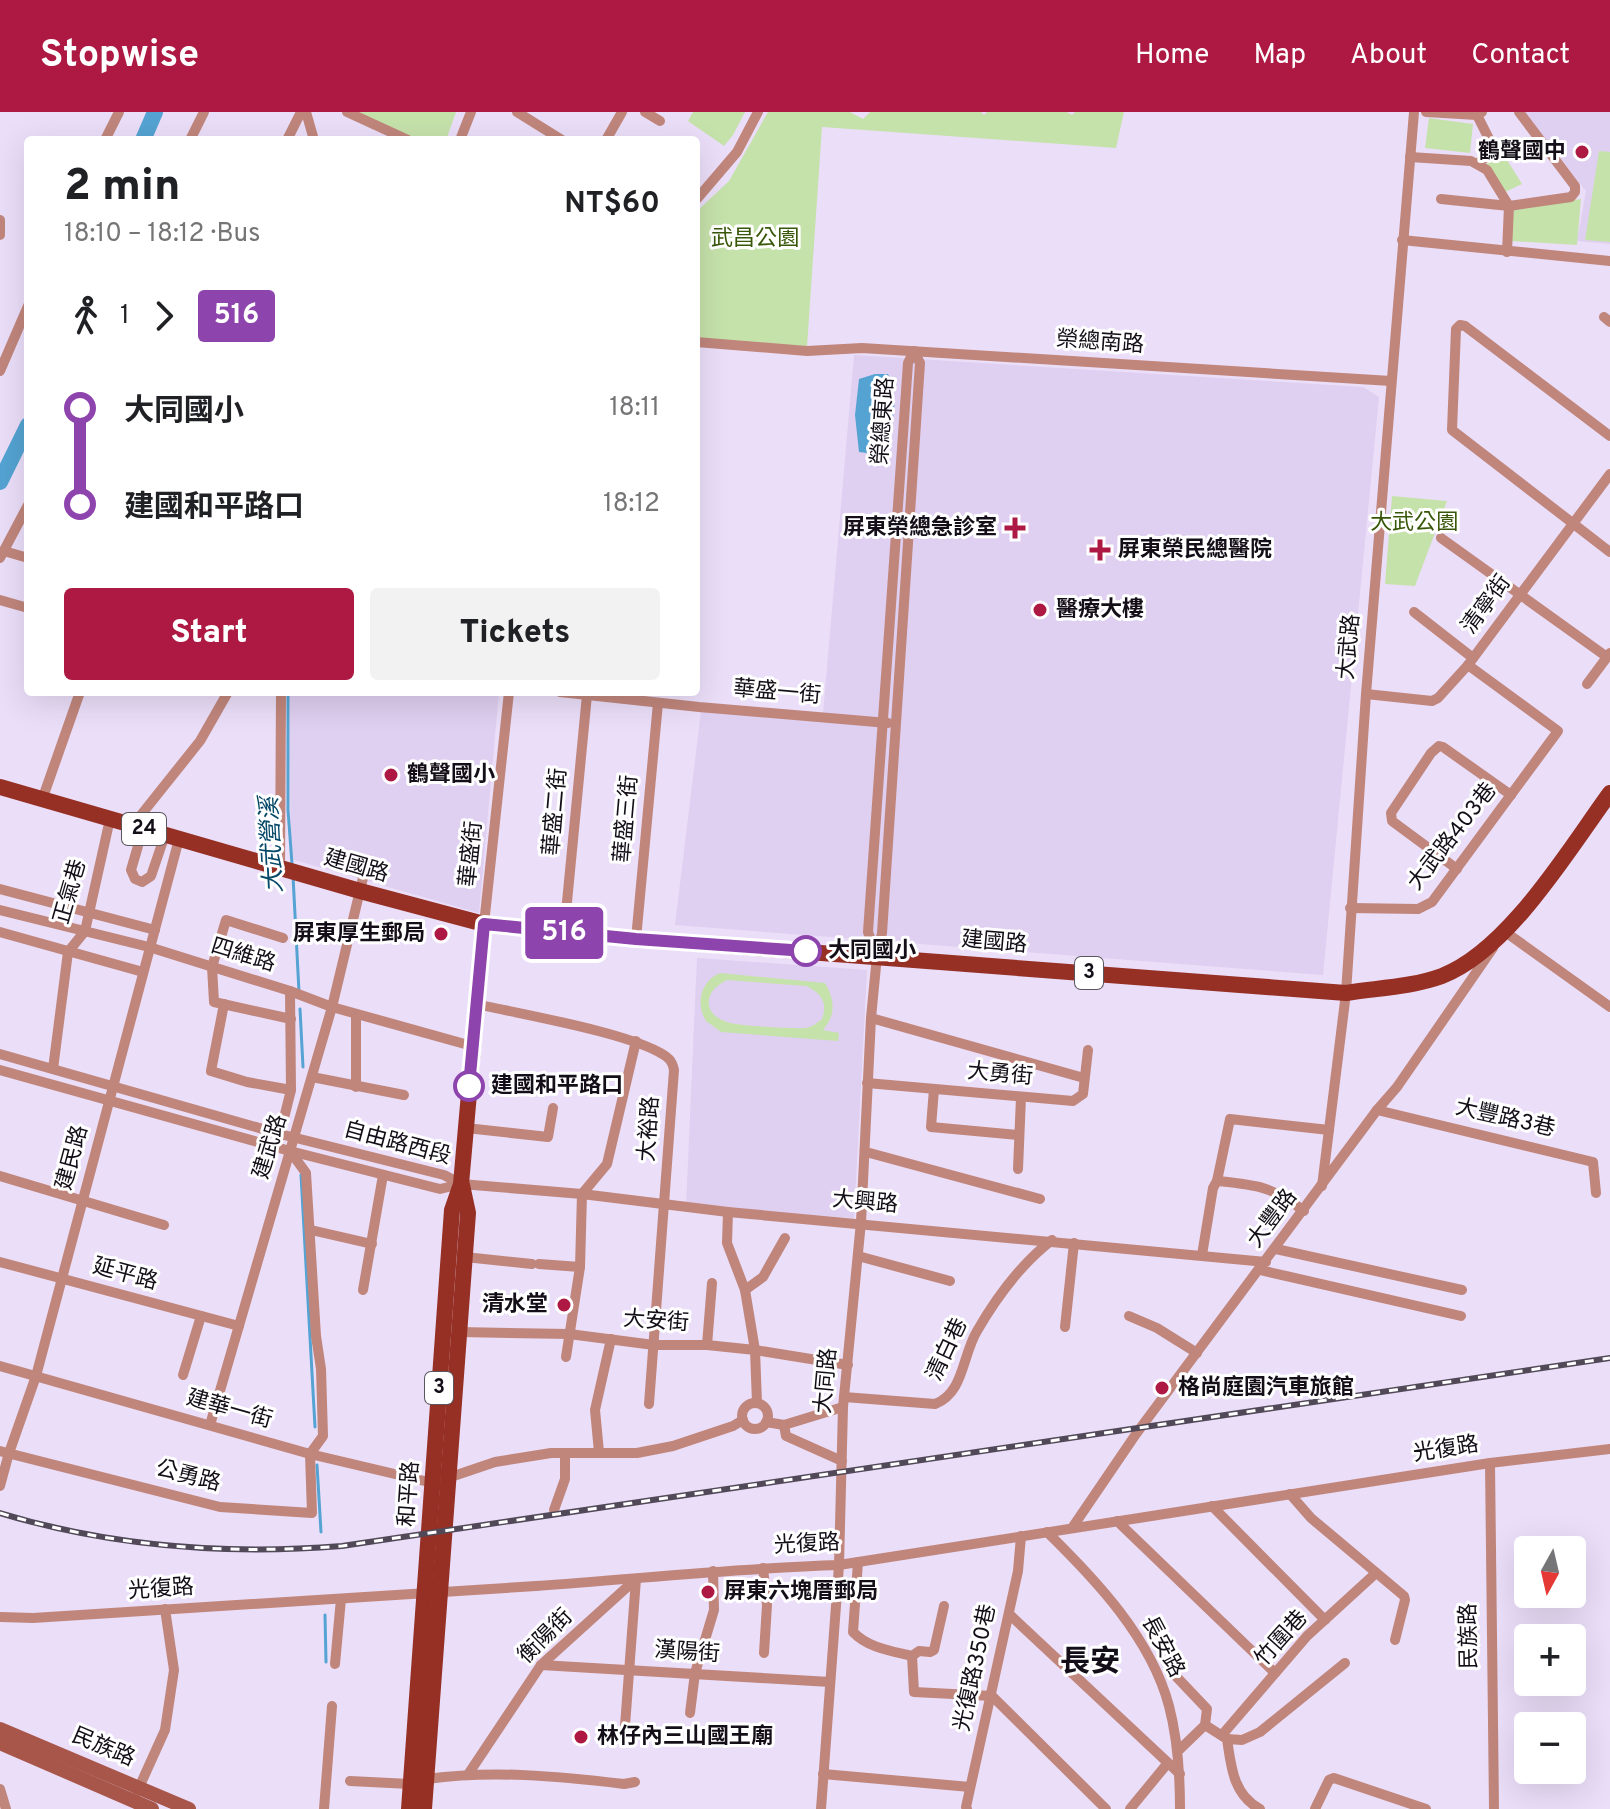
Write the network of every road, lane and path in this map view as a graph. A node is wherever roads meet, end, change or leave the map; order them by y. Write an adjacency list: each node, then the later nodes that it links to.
1 (119, 112): 15 (street)
2 (204, 112): 16 (street)
3 (303, 112): 17 (street); 18 (street)
4 (347, 112): 19 (street)
5 (471, 112): 20 (street)
6 (517, 112): 21 (street)
7 (622, 112): 22 (street)
8 (645, 112): 14 (street)
9 (758, 112): 25 (street)
10 (1414, 112): 23 (street, 大武路)
11 (1426, 112): 13 (street)
12 (1519, 112): 27 (street)
13 (1480, 114): 24 (street)
14 (660, 121)
15 (107, 136)
16 (192, 136)
17 (289, 136)
18 (312, 136)
19 (399, 136)
20 (462, 136)
21 (556, 136)
22 (608, 136)
23 (1410, 157): 24 (street); 30 (street, 大武路)
24 (1478, 163): 27 (street)
25 (700, 195)
26 (1441, 199): 27 (street)
27 (1509, 206): 31 (street)
28 (0, 220): 29 (street)
29 (0, 235)
30 (1402, 240): 31 (street); 37 (street, 大武路)
31 (1507, 252): 32 (street)
32 (1610, 261)
33 (24, 315): 36 (street)
34 (700, 342): 35 (street, 榮總南路)
35 (914, 351): 37 (street, 榮總南路); 39 (street, 榮總東路); 40 (street, 榮總東路)
36 (0, 371)
37 (1391, 381): 57 (street, 大武路)
38 (1610, 436): 43 (street)
39 (903, 439): 40 (street); 52 (street, 榮總東路)
40 (916, 439): 54 (street, 榮總東路)
41 (1610, 474): 43 (street, 清寧街)
42 (24, 513): 46 (street)
43 (1573, 525): 45 (street); 48 (street, 清寧街)
44 (1441, 538): 48 (street)
45 (1610, 552)
46 (2, 554): 47 (street)
47 (24, 557)
48 (1519, 593): 53 (street); 55 (street, 清寧街)
49 (0, 600): 50 (street)
50 (24, 607)
51 (1414, 612): 55 (street)
52 (888, 655): 54 (street); 65 (street, 榮總東路)
53 (1608, 655): 56 (street)
54 (900, 656): 66 (street, 榮總東路)
55 (1471, 662): 57 (street, 清寧街); 69 (street, 大武路403巷)
56 (1587, 684)
57 (1366, 694): 80 (street, 大武路)
58 (79, 696): 70 (street)
59 (226, 696): 74 (street)
60 (281, 696): 77 (street)
61 (509, 696): 83 (street, 華盛街)
62 (587, 696): 88 (street, 華盛二街)
63 (596, 696): 64 (street, 華盛一街)
64 (658, 703): 65 (street, 華盛一街); 90 (street, 華盛三街)
65 (883, 722): 66 (street, 華盛一街); 71 (street, 榮總東路)
66 (895, 723): 72 (street, 榮總東路)
67 (0, 787): 70 (main road, 建國路 / 24)
68 (1610, 793): 86 (main road, 建國路 / 3)
69 (1511, 795): 76 (street, 大武路403巷); 76 (street)
70 (42, 800): 73 (main road, 建國路 / 24)
71 (877, 812): 72 (street); 93 (street, 榮總東路)
72 (889, 813): 93 (street, 榮總東路)
73 (110, 819): 74 (main road, 建國路 / 24); 82 (street, 正氣巷)
74 (133, 825): 75 (main road, 建國路 / 24); 75 (street)
75 (172, 837): 77 (main road, 建國路 / 24); 84 (street, 建民路)
76 (1457, 869): 80 (street, 大武路403巷)
77 (288, 871): 78 (main road, 建國路 / 24)
78 (362, 885): 83 (main road, 建國路 / 24); 100 (street, 建武路)
79 (0, 889): 82 (street)
80 (1350, 908): 97 (street, 大武路)
81 (0, 910): 85 (street, 四維路)
82 (89, 914): 84 (street); 85 (street, 正氣巷)
83 (484, 924): 88 (main road, 建國路 / 3); 99 (main road, 和平路 / 3)
84 (155, 930): 91 (street, 建民路)
85 (85, 931): 91 (street, 四維路); 92 (street, 正氣巷)
86 (1504, 931): 97 (main road, 建國路 / 3); 101 (street); 122 (street, 大豐路)
87 (0, 932): 92 (street)
88 (564, 933): 90 (main road, 建國路 / 3)
89 (283, 938): 94 (street)
90 (636, 939): 93 (main road, 建國路 / 3)
91 (149, 947): 94 (street, 四維路); 95 (street, 建民路)
92 (68, 952): 95 (street); 109 (street, 正氣巷)
93 (877, 956): 97 (main road, 建國路 / 3); 103 (street, 大同路)
94 (212, 967): 96 (street, 四維路); 98 (street)
95 (143, 972): 114 (street, 建民路)
96 (296, 993): 100 (street, 四維路); 104 (street)
97 (1346, 993): 124 (street, 大武路)
98 (224, 1004): 104 (street); 117 (street)
99 (476, 1004): 105 (street, 大裕路); 106 (main road, 和平路 / 3)
100 (332, 1007): 102 (street, 四維路); 111 (street, 建武路)
101 (1610, 1007)
102 (356, 1015): 106 (street, 四維路); 115 (street)
103 (871, 1018): 112 (street); 113 (street, 大同路)
104 (291, 1019): 117 (street)
105 (636, 1041): 138 (street); 141 (street, 大裕路)
106 (472, 1046): 123 (main road, 和平路 / 3)
107 (1088, 1050): 112 (street)
108 (0, 1054): 109 (street, 自由路西段)
109 (53, 1069): 114 (street, 自由路西段)
110 (0, 1070): 120 (street, 自由路西段)
111 (312, 1077): 115 (street); 127 (street, 建武路)
112 (1084, 1078): 119 (street, 大勇街)
113 (867, 1083): 116 (street, 大勇街); 130 (street, 大同路)
114 (113, 1086): 120 (street, 建民路); 125 (street, 自由路西段)
115 (356, 1087): 118 (street)
116 (934, 1089): 119 (street, 大勇街); 126 (street)
117 (291, 1090): 125 (street)
118 (404, 1095)
119 (1021, 1097): 126 (street)
120 (109, 1101): 128 (street, 自由路西段); 140 (street, 建民路)
121 (553, 1108): 123 (street)
122 (1377, 1110): 136 (street, 大豐路); 137 (street, 大豐路3巷)
123 (466, 1128): 135 (main road, 和平路 / 3)
124 (1329, 1130): 134 (street); 136 (street, 大武路)
125 (280, 1134): 127 (street, 自由路西段); 128 (street)
126 (1019, 1135): 131 (street)
127 (295, 1138): 129 (street, 建武路); 135 (street, 自由路西段)
128 (277, 1147): 129 (street, 自由路西段)
129 (290, 1151): 132 (street, 自由路西段); 146 (street); 167 (street, 建武路)
130 (866, 1152): 139 (street); 144 (street, 大同路)
131 (1018, 1169)
132 (383, 1175): 135 (street, 自由路西段); 150 (street)
133 (0, 1176): 140 (street)
134 (1217, 1181): 142 (street); 152 (street)
135 (461, 1184): 138 (street, 大興路); 154 (main road, 和平路 / 3); 195 (main road, 和平路 / 3)
136 (1322, 1186): 142 (street, 大豐路)
137 (1596, 1193)
138 (582, 1194): 141 (street, 大興路); 157 (street)
139 (1040, 1199)
140 (82, 1200): 145 (street); 158 (street, 建民路)
141 (664, 1204): 143 (street, 大興路); 172 (street, 大裕路)
142 (1304, 1211): 151 (street, 大豐路)
143 (728, 1212): 144 (street, 大興路); 162 (street)
144 (861, 1222): 148 (street, 大興路); 153 (street, 大同路)
145 (164, 1225)
146 (311, 1230): 150 (street); 192 (street)
147 (785, 1238): 162 (street)
148 (1052, 1240): 149 (street, 大興路); 181 (street, 清白巷)
149 (1074, 1243): 152 (street, 大興路); 168 (street)
150 (372, 1244): 161 (street)
151 (1276, 1249): 156 (street, 大豐路); 163 (street)
152 (1202, 1255): 156 (street, 大興路)
153 (858, 1256): 159 (street); 177 (street, 大同路)
154 (465, 1257): 157 (street); 169 (main road, 和平路 / 3)
155 (0, 1262): 158 (street, 延平路)
156 (1263, 1266): 166 (street, 大興路); 175 (street, 大豐路)
157 (580, 1267): 170 (street)
158 (62, 1279): 164 (street, 延平路); 180 (street, 建民路)
159 (950, 1281)
160 (712, 1283): 173 (street)
161 (363, 1290)
162 (745, 1290): 174 (street)
163 (1462, 1290)
164 (201, 1316): 167 (street, 延平路); 179 (street)
165 (1129, 1316): 175 (street)
166 (1461, 1316)
167 (239, 1326): 186 (street, 建武路)
168 (1065, 1327)
169 (459, 1332): 170 (street, 大安街); 195 (main road, 和平路 / 3)
170 (569, 1334): 171 (street, 大安街); 176 (street)
171 (611, 1339): 172 (street, 大安街); 190 (street)
172 (654, 1345): 173 (street, 大安街); 183 (street, 大裕路)
173 (707, 1345): 174 (street, 大安街)
174 (755, 1350): 177 (street, 大安街); 182 (street)
175 (1197, 1353): 201 (street, 大豐路)
176 (566, 1357)
177 (848, 1365): 181 (street, 大同路)
178 (0, 1366): 180 (street, 建華一街)
179 (183, 1375)
180 (36, 1376): 186 (street, 建華一街); 189 (street, 建民路)
181 (844, 1402): 187 (street); 193 (street, 大同路)
182 (757, 1403): 184 (street); 185 (street)
183 (649, 1404)
184 (743, 1420): 185 (street); 190 (street)
185 (766, 1422): 187 (street)
186 (210, 1425): 192 (street, 建華一街)
187 (784, 1425): 193 (street)
188 (1610, 1449): 194 (street, 光復路)
189 (4, 1452): 192 (street, 公勇路); 196 (street, 建民路)
190 (599, 1452): 191 (street)
191 (565, 1453): 195 (street); 199 (street)
192 (310, 1454): 195 (street, 建華一街)
193 (842, 1461): 205 (street, 大同路)
194 (1490, 1463): 197 (street, 光復路); 261 (street, 民族路)
195 (441, 1481): 210 (main road, 和平路 / 3)
196 (0, 1486)
197 (1290, 1494): 198 (street, 光復路); 208 (street)
198 (1212, 1506): 200 (street, 光復路); 216 (street)
199 (554, 1510)
200 (1117, 1521): 201 (street, 光復路); 226 (street)
201 (1072, 1528): 202 (street, 光復路)
202 (1047, 1532): 203 (street, 光復路); 236 (street, 長安路)
203 (1021, 1536): 204 (street, 光復路); 214 (street, 光復路350巷)
204 (858, 1562): 205 (street, 光復路); 219 (street)
205 (839, 1565): 206 (street, 光復路); 227 (street, 大同路)
206 (763, 1568): 207 (street, 光復路); 218 (street)
207 (713, 1571): 209 (street, 光復路); 225 (street)
208 (1376, 1573): 216 (street, 竹圍巷); 217 (street)
209 (636, 1579): 210 (street, 光復路); 222 (street, 衡陽街); 223 (street)
210 (432, 1593): 211 (street, 光復路); 242 (main road, 和平路 / 3)
211 (341, 1599): 213 (street, 光復路); 221 (street)
212 (944, 1606): 219 (street)
213 (165, 1609): 215 (street, 光復路); 246 (street)
214 (1009, 1614): 228 (street, 光復路350巷); 237 (street)
215 (0, 1617)
216 (1325, 1620): 226 (street, 竹圍巷)
217 (1395, 1640)
218 (764, 1653)
219 (912, 1656): 228 (street)
220 (1345, 1663): 233 (street)
221 (335, 1664)
222 (541, 1665): 223 (street, 漢陽街); 238 (street, 衡陽街)
223 (630, 1669): 225 (street, 漢陽街); 234 (street)
224 (1169, 1669): 231 (street)
225 (695, 1673): 227 (street, 漢陽街); 230 (street)
226 (1275, 1673): 233 (street, 竹圍巷)
227 (830, 1682): 239 (street, 大同路)
228 (992, 1696): 244 (street, 光復路350巷); 255 (street)
229 (332, 1706): 251 (street)
230 (690, 1713)
231 (1205, 1725): 233 (street); 236 (street)
232 (0, 1729): 246 (street, 民族路)
233 (1224, 1737): 258 (street)
234 (624, 1739)
235 (0, 1743): 246 (street, 民族路)
236 (1178, 1751): 240 (street, 長安路)
237 (1167, 1764): 240 (street); 256 (street)
238 (469, 1773): 242 (street); 243 (street)
239 (823, 1774): 244 (street); 254 (street, 大同路)
240 (1180, 1774): 257 (street, 長安路)
241 (350, 1781): 242 (street)
242 (418, 1781): 252 (main road, 和平路 / 3); 253 (main road, 和平路 / 3)
243 (635, 1782)
244 (970, 1787): 247 (street, 光復路350巷)
245 (0, 1789): 248 (street)
246 (136, 1794): 249 (street, 民族路); 250 (street, 民族路)
247 (966, 1808)
248 (6, 1809)
249 (152, 1809)
250 (189, 1809)
251 (324, 1809)
252 (409, 1809)
253 (424, 1809)
254 (821, 1809)
255 (1106, 1809)
256 (1130, 1809)
257 (1180, 1809)
258 (1260, 1809)
259 (1315, 1809): 260 (street)
260 (1426, 1809)
261 (1494, 1809)

